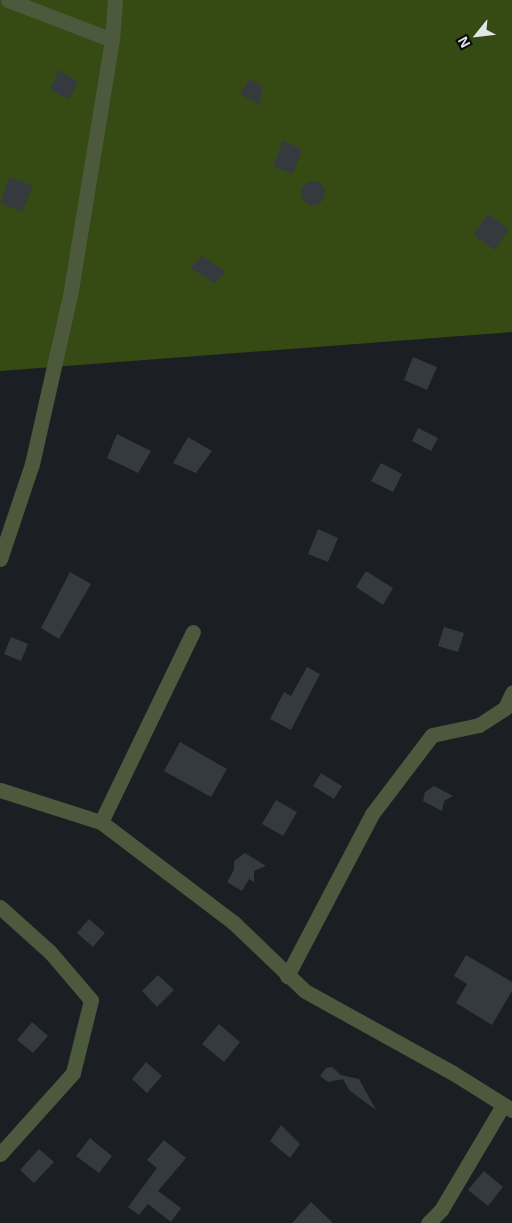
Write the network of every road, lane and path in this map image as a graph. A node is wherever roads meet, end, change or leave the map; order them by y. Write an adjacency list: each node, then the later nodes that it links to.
1 (8, 0): 3 (street)
2 (115, 0): 3 (street)
3 (112, 40): 4 (street)
4 (0, 559)
5 (193, 632): 8 (street)
6 (512, 693): 10 (street)
7 (0, 790): 8 (street)
8 (101, 822): 10 (street)
9 (0, 907): 12 (street)
10 (287, 976): 11 (street)
11 (508, 1108): 13 (street)
12 (0, 1154)
13 (428, 1223)

